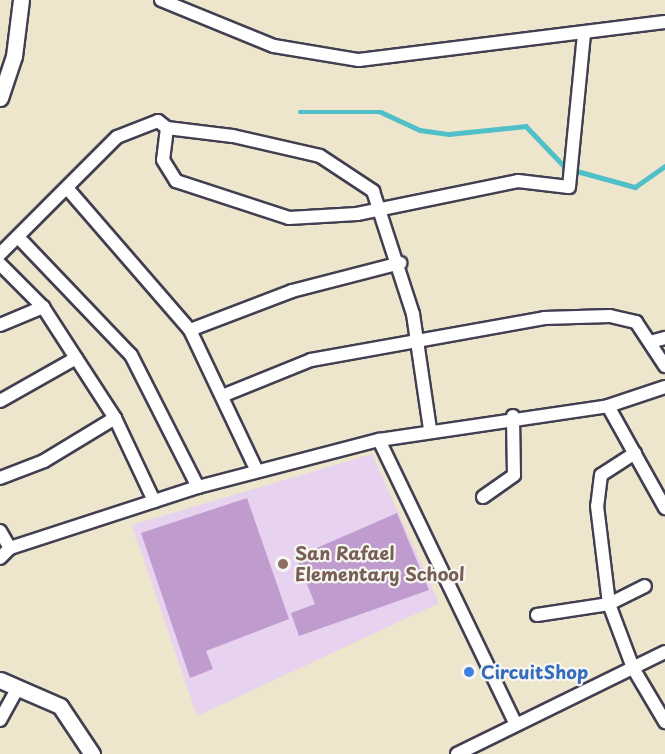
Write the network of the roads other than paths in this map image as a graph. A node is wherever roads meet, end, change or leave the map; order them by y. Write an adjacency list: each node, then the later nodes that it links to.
1 (21, 0): 5 (street)
2 (161, 0): 4 (street)
3 (665, 22): 4 (street)
4 (584, 34): 8 (street)
5 (0, 98)
6 (167, 129): 7 (street); 8 (street); 8 (street)
7 (67, 188): 9 (street); 15 (street)
8 (383, 208): 11 (street)
9 (19, 237): 10 (street); 32 (street)
10 (0, 254)
11 (400, 263): 15 (street); 18 (street)
12 (0, 264): 13 (street)
13 (43, 308): 14 (street); 19 (street)
14 (0, 326)
15 (190, 330): 22 (street)
16 (665, 338): 17 (street)
17 (650, 342): 18 (street); 20 (street)
18 (418, 345): 22 (street); 27 (street)
19 (76, 358): 23 (street); 26 (street)
20 (665, 366)
21 (665, 387): 24 (street)
22 (222, 396): 30 (street)
23 (0, 401)
24 (608, 406): 25 (street); 29 (street)
25 (513, 416): 27 (street); 33 (street)
26 (115, 418): 31 (street); 34 (street)
27 (430, 429): 28 (street)
28 (379, 440): 30 (street); 48 (street)
29 (635, 453): 35 (street); 40 (street)
30 (256, 469): 32 (street)
31 (0, 478)
32 (198, 487): 34 (street)
33 (483, 497)
34 (154, 501): 37 (street)
35 (665, 508)
36 (0, 531): 37 (street)
37 (10, 548): 38 (street)
38 (0, 558)
39 (645, 586): 40 (street)
40 (609, 604): 41 (street); 43 (street)
41 (537, 615)
42 (665, 652): 43 (street)
43 (633, 668): 47 (street); 48 (street)
44 (0, 680): 45 (street)
45 (18, 688): 46 (street); 49 (street)
46 (0, 720)
47 (665, 722)
48 (516, 726): 50 (street)
49 (92, 754)
50 (457, 754)

